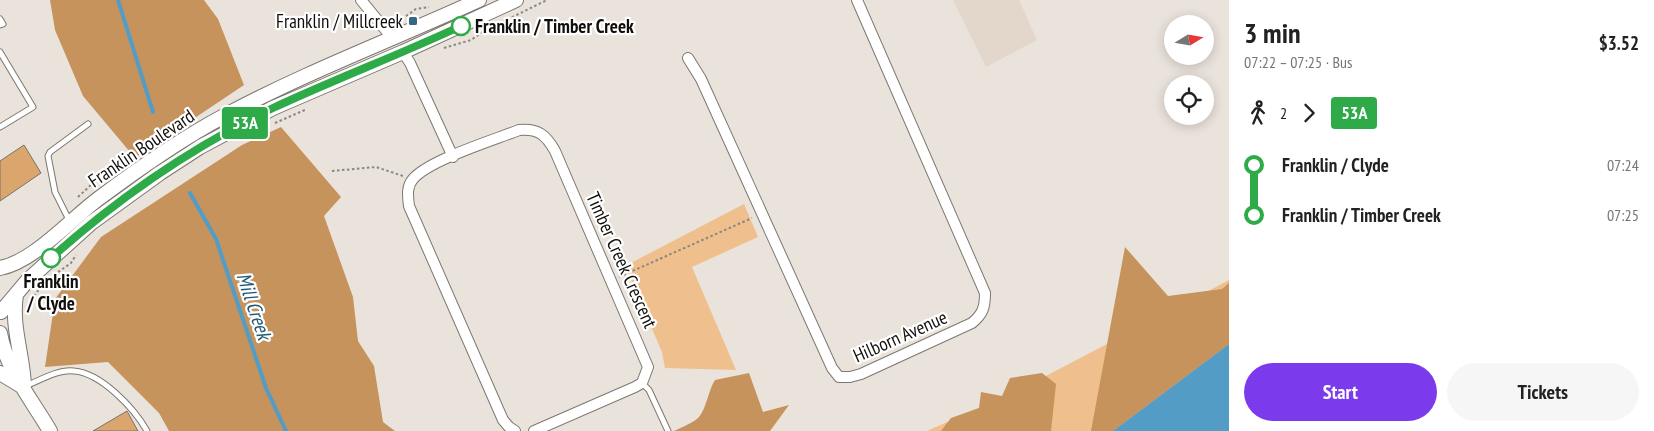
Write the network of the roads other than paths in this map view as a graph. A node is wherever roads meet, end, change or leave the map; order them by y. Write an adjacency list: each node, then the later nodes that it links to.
1 (361, 0): 7 (street)
2 (479, 0): 7 (main road, Franklin Boulevard)
3 (516, 0): 9 (main road, Franklin Boulevard)
4 (857, 0): 10 (street, Hilborn Avenue)
5 (0, 19): 6 (lane)
6 (0, 25)
7 (392, 39): 14 (main road, Franklin Boulevard)
8 (0, 52): 12 (lane)
9 (403, 52): 13 (street); 17 (main road, Franklin Boulevard)
10 (688, 58)
11 (88, 124): 14 (lane)
12 (0, 127)
13 (453, 157): 21 (street, Timber Creek Crescent); 25 (street, Timber Creek Crescent)
14 (70, 221): 15 (main road, Franklin Boulevard)
15 (0, 268)
16 (0, 294): 18 (main road)
17 (16, 295): 18 (main road, Franklin Boulevard); 22 (main road)
18 (0, 313)
19 (0, 333): 22 (main road)
20 (0, 373): 22 (main road)
21 (642, 383): 26 (street); 27 (lane)
22 (24, 387): 23 (main road); 24 (lane)
23 (50, 431)
24 (146, 431)
25 (515, 431)
26 (534, 431)
27 (668, 431)

